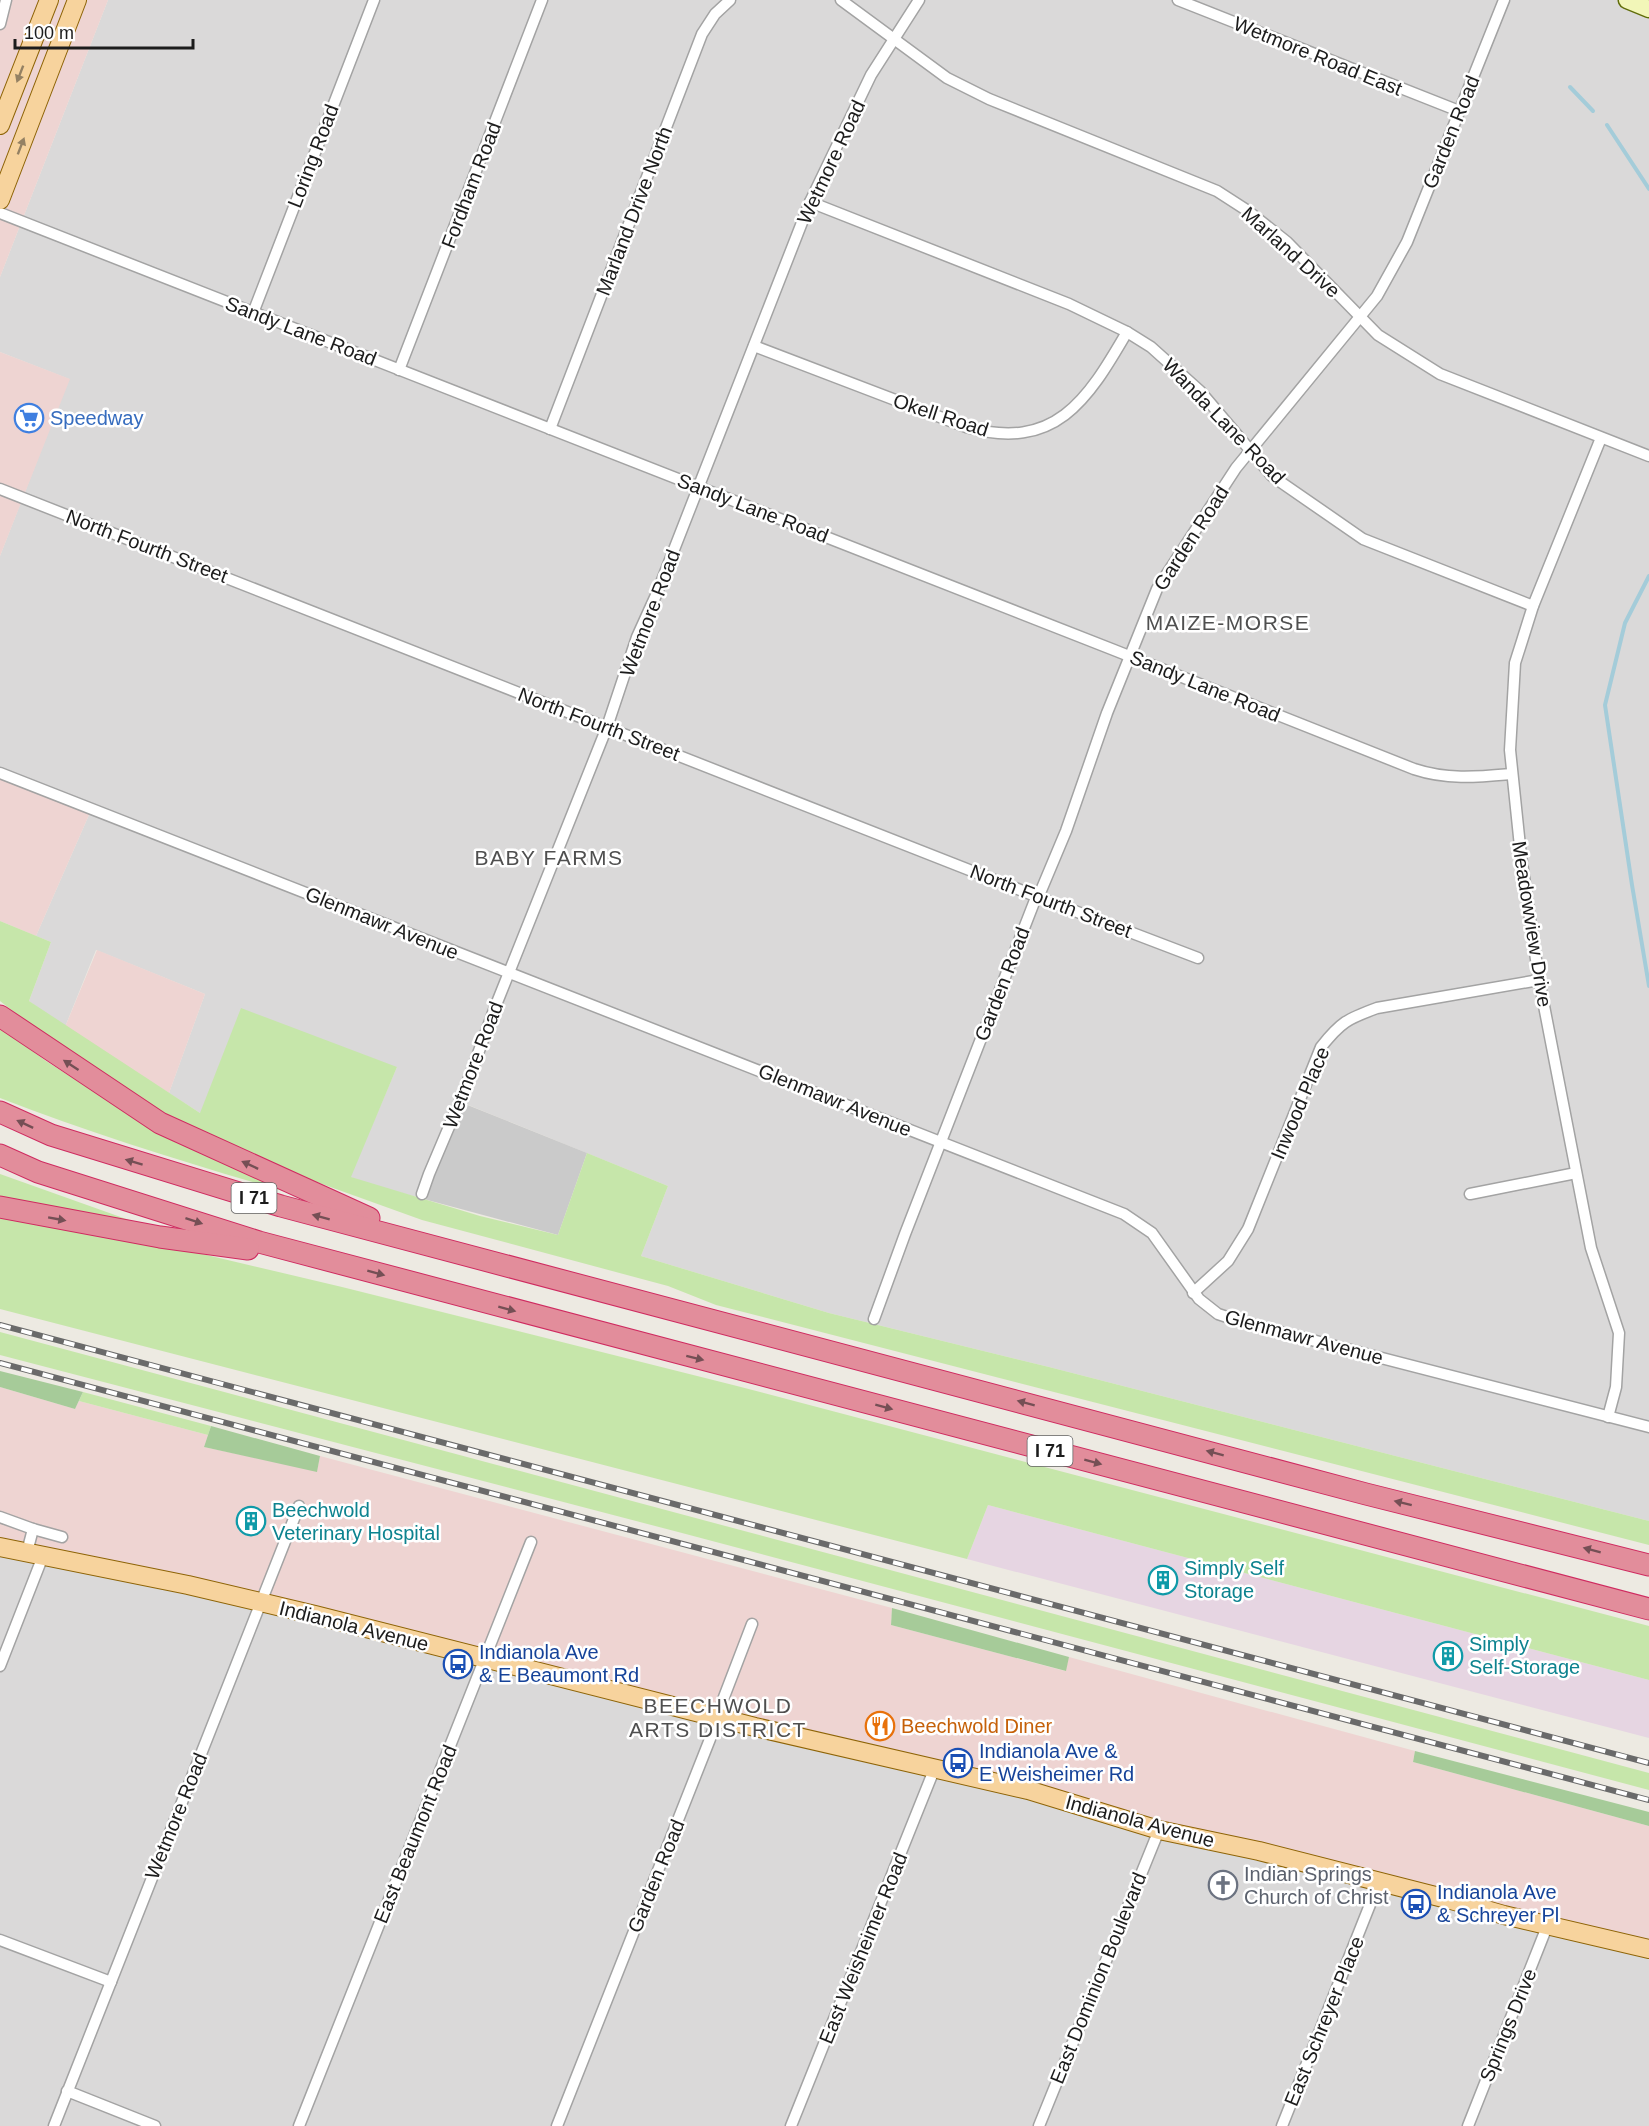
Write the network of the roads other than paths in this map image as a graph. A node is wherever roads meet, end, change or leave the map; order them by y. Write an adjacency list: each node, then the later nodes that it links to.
1 (6, 0): 13 (street)
2 (49, 0): 16 (main road, one-way to 16)
3 (77, 0): 17 (main road, one-way to 3)
4 (374, 0): 20 (street, Loring Road)
5 (542, 0): 24 (street, Fordham Road)
6 (730, 0): 25 (street, Marland Drive North)
7 (841, 0): 14 (street)
8 (919, 0): 14 (street)
9 (1178, 0): 15 (street, Wetmore Road East)
10 (1504, 0): 15 (street, Garden Road)
11 (1627, 0): 12 (street)
12 (1649, 9)
13 (0, 24)
14 (894, 39): 18 (street, Wetmore Road); 21 (street, Marland Drive)
15 (1459, 111): 21 (street, Garden Road)
16 (0, 125)
17 (0, 200)
18 (810, 202): 22 (street, Wanda Lane Road); 23 (street, Wetmore Road)
19 (0, 213): 20 (street, Sandy Lane Road)
20 (253, 313): 24 (street, Sandy Lane Road)
21 (1360, 316): 26 (street, Marland Drive); 27 (street, Garden Road)
22 (1127, 332): 23 (street, Okell Road); 27 (street, Wanda Lane Road)
23 (754, 346): 29 (street, Wetmore Road)
24 (399, 370): 25 (street, Sandy Lane Road)
25 (550, 429): 29 (street, Sandy Lane Road)
26 (1601, 438): 28 (street, Marland Drive); 31 (street, Meadowview Drive)
27 (1250, 450): 31 (street, Wanda Lane Road); 32 (street, Garden Road)
28 (1649, 456)
29 (699, 487): 32 (street, Sandy Lane Road); 33 (street, Wetmore Road)
30 (0, 489): 33 (street, North Fourth Street)
31 (1533, 606): 35 (street, Meadowview Drive)
32 (1129, 656): 35 (street, Sandy Lane Road); 36 (street, Garden Road)
33 (607, 727): 36 (street, North Fourth Street); 38 (street, Wetmore Road)
34 (0, 772): 38 (street, Glenmawr Avenue)
35 (1511, 774): 39 (street, Meadowview Drive)
36 (1038, 897): 37 (street, North Fourth Street); 42 (street, Garden Road)
37 (1198, 958)
38 (509, 973): 42 (street, Glenmawr Avenue); 45 (street, Wetmore Road)
39 (1539, 980): 44 (street, Meadowview Drive); 50 (street, Inwood Place)
40 (0, 1016): 48 (highway, one-way to 40)
41 (0, 1112): 48 (highway, I 71, one-way to 41)
42 (940, 1142): 50 (street, Glenmawr Avenue); 51 (street, Garden Road)
43 (0, 1155): 49 (highway, I 71, one-way to 49)
44 (1576, 1173): 46 (street); 52 (street, Meadowview Drive)
45 (422, 1194)
46 (1470, 1194)
47 (0, 1208): 49 (highway, one-way to 49)
48 (458, 1254): 61 (highway, I 71, one-way to 48)
49 (319, 1258): 63 (highway, I 71, one-way to 63)
50 (1193, 1293): 52 (street, Glenmawr Avenue)
51 (874, 1319)
52 (1608, 1417): 53 (street, Glenmawr Avenue)
53 (1649, 1427)
54 (299, 1506): 62 (street, Wetmore Road)
55 (0, 1517): 56 (street)
56 (33, 1529): 57 (street); 60 (street)
57 (62, 1537)
58 (531, 1542): 65 (street, East Beaumont Road)
59 (0, 1547): 60 (main road, Indianola Avenue)
60 (35, 1554): 62 (main road, Indianola Avenue); 66 (street)
61 (1649, 1565)
62 (260, 1602): 65 (main road, Indianola Avenue); 74 (street, Wetmore Road)
63 (1649, 1609)
64 (752, 1624): 67 (street, Garden Road)
65 (485, 1659): 67 (main road, Indianola Avenue); 78 (street, East Beaumont Road)
66 (0, 1666)
67 (718, 1717): 68 (main road, Indianola Avenue); 79 (street, Garden Road)
68 (934, 1770): 69 (main road, Indianola Avenue); 80 (street, East Weisheimer Road)
69 (1159, 1830): 70 (main road, Indianola Avenue); 81 (street, East Dominion Boulevard)
70 (1379, 1882): 71 (main road, Indianola Avenue); 82 (street, East Schreyer Place)
71 (1548, 1924): 73 (main road, Indianola Avenue); 83 (street, Springs Drive)
72 (0, 1940): 74 (street)
73 (1649, 1949)
74 (111, 1982): 75 (street, Wetmore Road)
75 (67, 2091): 76 (street, Wetmore Road); 77 (street)
76 (54, 2126)
77 (155, 2126)
78 (299, 2126)
79 (556, 2126)
80 (792, 2126)
81 (1039, 2126)
82 (1282, 2126)
83 (1468, 2126)

